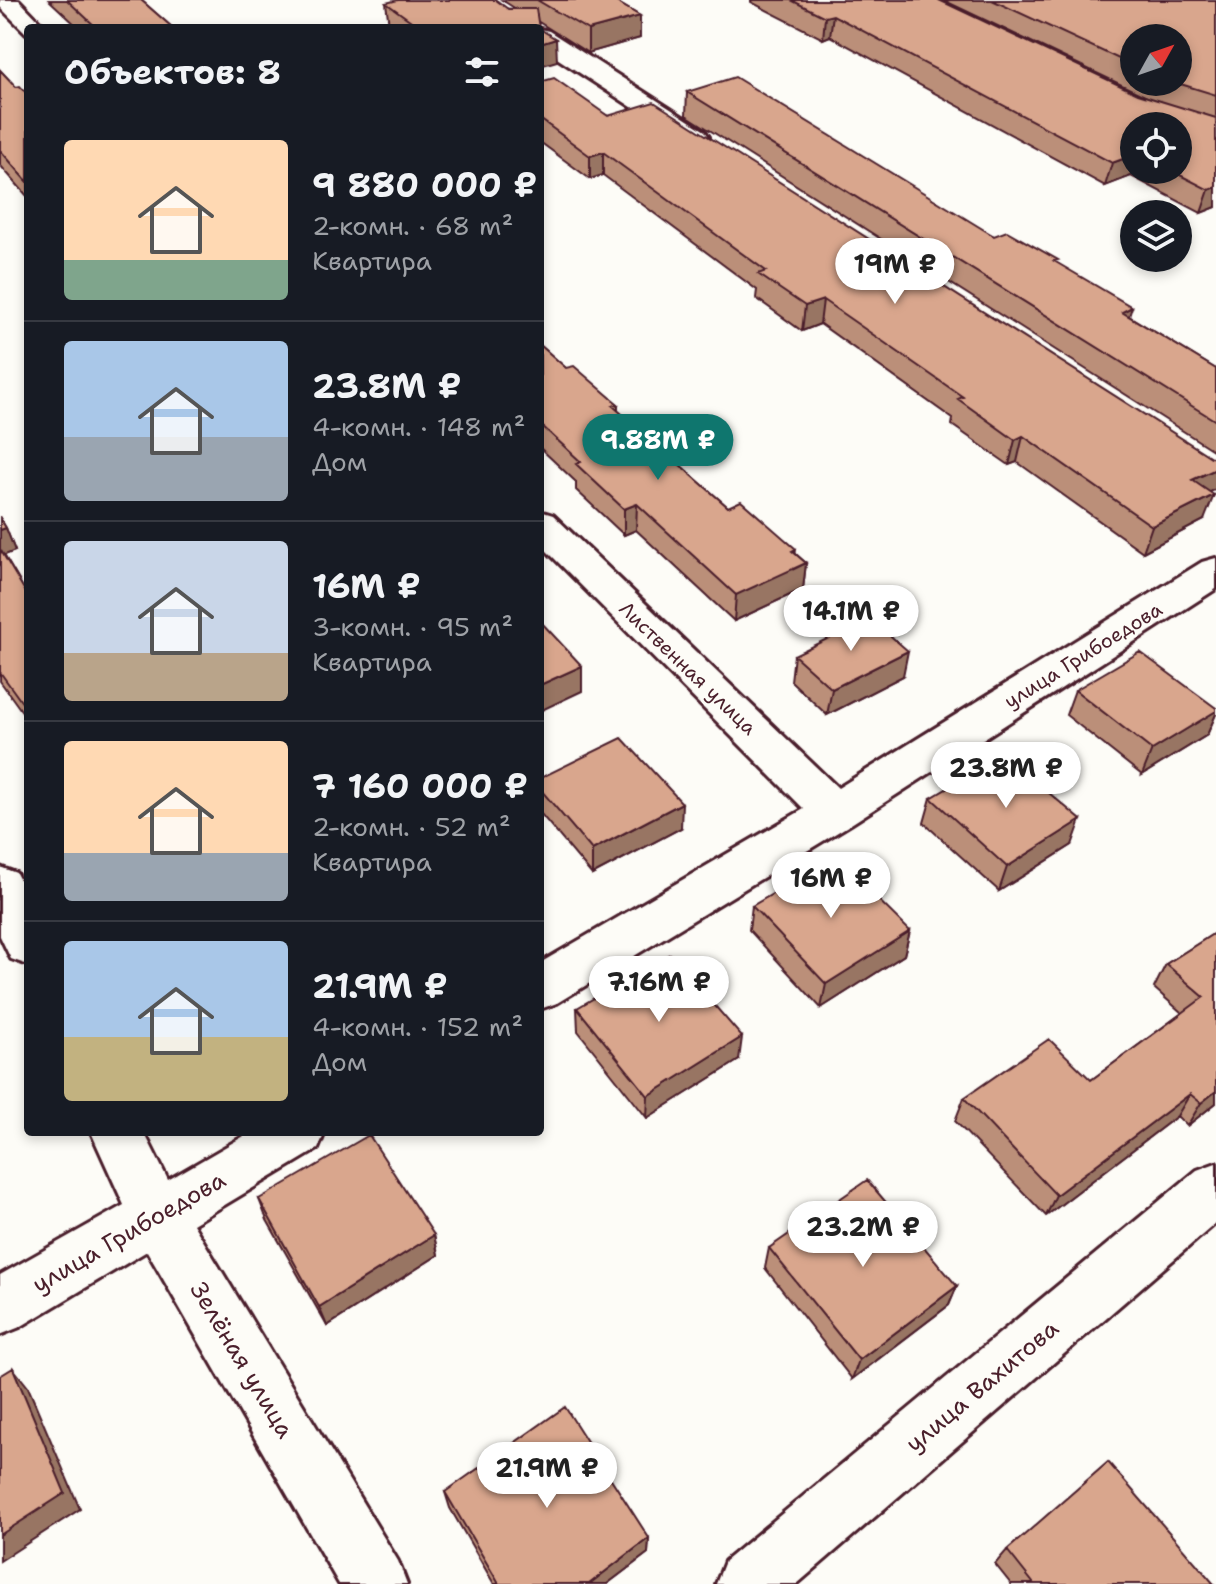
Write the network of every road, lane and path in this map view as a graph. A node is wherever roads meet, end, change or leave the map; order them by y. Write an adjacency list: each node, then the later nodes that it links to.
1 (6, 0): 2 (street)
2 (30, 24)
3 (544, 38): 4 (street)
4 (726, 156)
5 (544, 527): 7 (street, Лиственная улица)
6 (1216, 571): 7 (street, улица Грибоедова)
7 (835, 812): 10 (street, улица Грибоедова)
8 (0, 886): 9 (street)
9 (24, 937)
10 (544, 986)
11 (119, 1136): 14 (street, Зелёная улица)
12 (292, 1136): 14 (street, улица Грибоедова)
13 (1216, 1188): 17 (street, улица Вахитова)
14 (157, 1216): 15 (street, улица Грибоедова); 16 (street, Зелёная улица)
15 (0, 1307)
16 (375, 1584)
17 (748, 1584)

